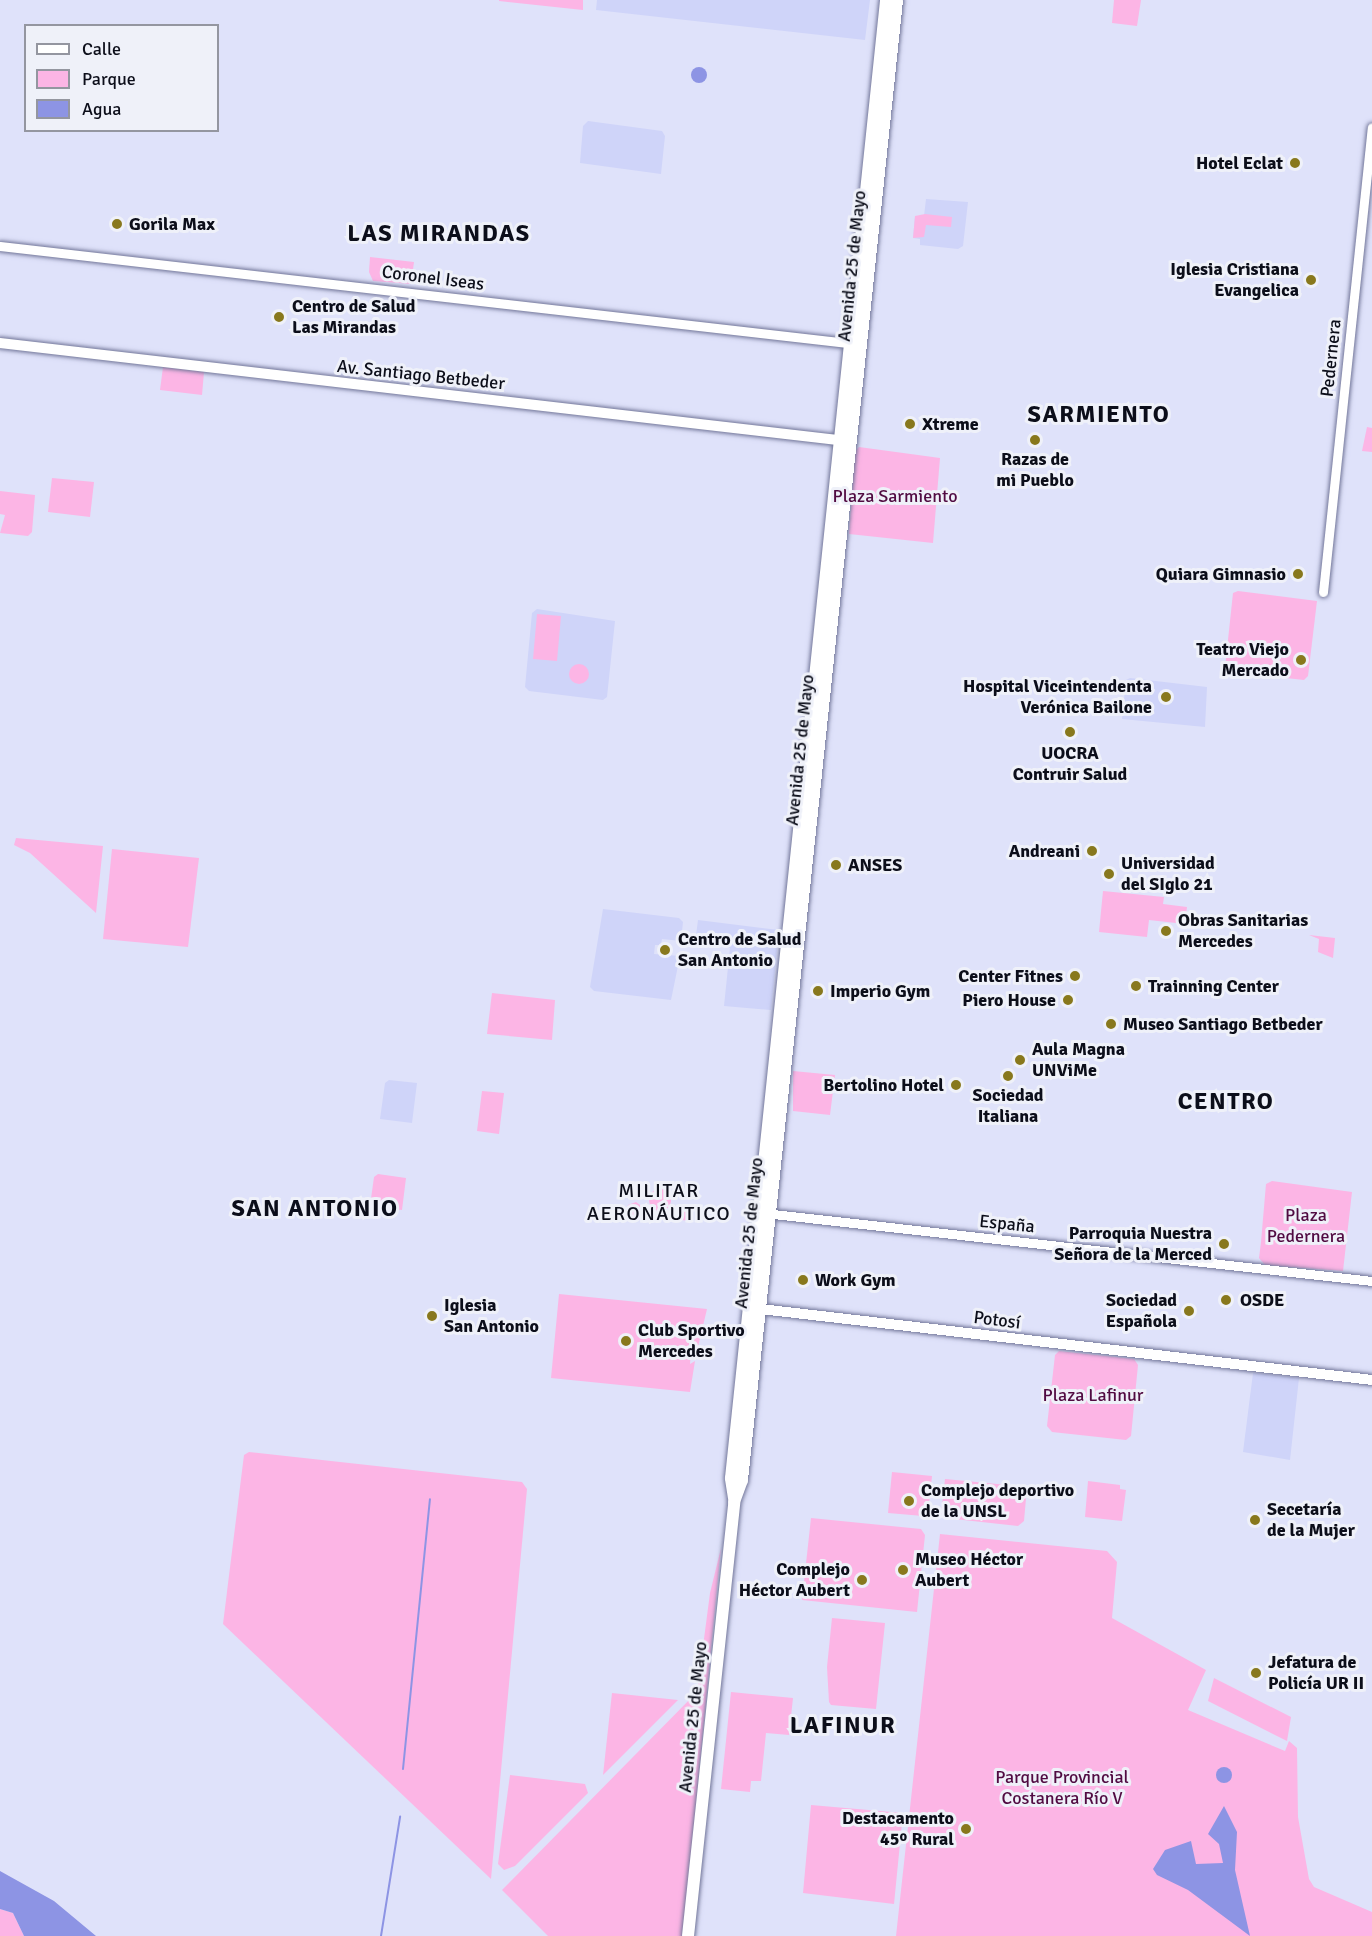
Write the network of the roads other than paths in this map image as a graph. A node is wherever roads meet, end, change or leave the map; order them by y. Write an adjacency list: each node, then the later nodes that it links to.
1 (886, 0): 6 (main road, Avenida 25 de Mayo)
2 (897, 0): 6 (main road, Avenida 25 de Mayo)
3 (1372, 128): 8 (street, Pedernera)
4 (0, 246): 6 (street, Coronel Iseas)
5 (0, 343): 7 (main road, Av. Santiago Betbeder)
6 (855, 344): 7 (main road, Avenida 25 de Mayo)
7 (845, 440): 9 (main road, Avenida 25 de Mayo)
8 (1323, 592)
9 (764, 1213): 10 (street, España); 11 (main road, Avenida 25 de Mayo)
10 (1372, 1281)
11 (754, 1309): 12 (main road, Potosí); 13 (main road, Avenida 25 de Mayo)
12 (1372, 1380)
13 (688, 1936)

